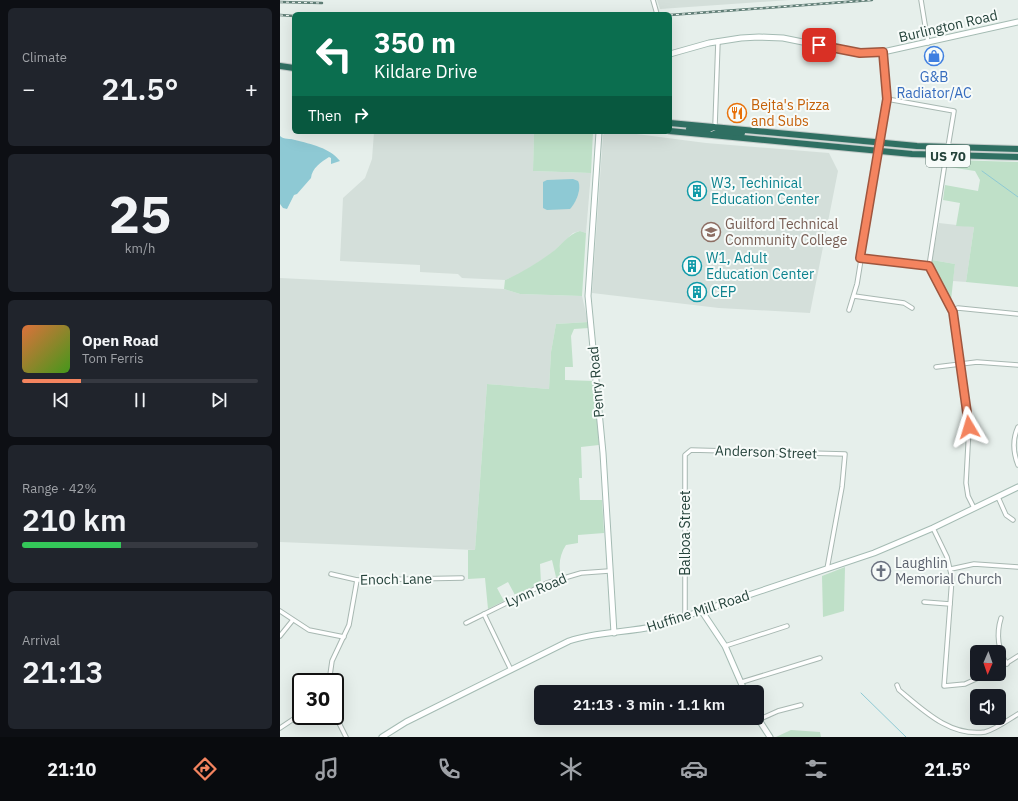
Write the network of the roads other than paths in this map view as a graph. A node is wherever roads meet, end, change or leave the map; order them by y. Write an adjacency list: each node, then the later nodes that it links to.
1 (653, 0): 3 (street)
2 (921, 0): 6 (street)
3 (656, 12)
4 (1018, 22): 6 (main road, Burlington Road)
5 (718, 41): 7 (main road, Burlington Road); 8 (main road, Burlington Road); 13 (street)
6 (928, 43): 7 (main road, Burlington Road)
7 (883, 52): 11 (street)
8 (672, 53)
9 (280, 66): 10 (highway)
10 (292, 68)
11 (887, 99): 19 (street); 20 (street)
12 (672, 123): 13 (highway, US 70)
13 (715, 126): 14 (highway); 16 (highway, US 70)
14 (672, 130)
15 (672, 130): 18 (highway, US 70)
16 (778, 132): 18 (highway); 19 (highway, US 70)
17 (599, 134): 46 (main road, Penry Road)
18 (712, 135): 22 (highway, US 70)
19 (880, 142): 20 (highway, US 70); 22 (street)
20 (948, 147): 21 (highway, US 70)
21 (1018, 149)
22 (878, 150): 23 (highway, US 70); 25 (street)
23 (946, 156): 24 (highway, US 70); 26 (street)
24 (1018, 157)
25 (860, 258): 26 (street); 27 (street)
26 (929, 266): 30 (street)
27 (854, 296): 28 (street); 29 (street)
28 (912, 308)
29 (849, 310)
30 (952, 310): 31 (street); 32 (street)
31 (1018, 314)
32 (961, 364): 33 (street); 34 (street); 40 (street)
33 (1018, 366)
34 (936, 367)
35 (1018, 428): 37 (street)
36 (687, 452): 45 (street, Anderson Street); 55 (street, Balboa Street)
37 (1018, 465)
38 (1017, 488): 39 (main road, Huffine Mill Road)
39 (998, 497): 40 (main road, Huffine Mill Road); 41 (street)
40 (974, 508): 42 (main road, Huffine Mill Road)
41 (1013, 520)
42 (933, 528): 44 (street); 45 (main road, Huffine Mill Road)
43 (1018, 568): 44 (street)
44 (951, 569): 51 (street)
45 (827, 570): 52 (main road, Huffine Mill Road)
46 (610, 571): 54 (street, Lynn Road); 60 (main road, Penry Road)
47 (331, 574): 49 (street, Enoch Lane)
48 (462, 578): 49 (street, Enoch Lane)
49 (357, 580): 62 (street)
50 (924, 602): 51 (street)
51 (950, 604): 69 (street)
52 (701, 610): 55 (main road, Huffine Mill Road); 63 (main road)
53 (280, 611): 57 (street)
54 (484, 614): 58 (street, Lynn Road); 67 (street)
55 (685, 615): 60 (main road, Huffine Mill Road)
56 (1001, 618): 66 (street)
57 (292, 620): 61 (street); 62 (street)
58 (466, 623)
59 (787, 626): 63 (street)
60 (614, 633): 67 (main road, Huffine Mill Road)
61 (280, 636)
62 (344, 637): 68 (street)
63 (725, 646): 70 (main road)
64 (1018, 656): 66 (street)
65 (820, 658): 70 (street)
66 (1007, 664)
67 (511, 670): 82 (main road, Huffine Mill Road)
68 (330, 673)
69 (972, 681)
70 (742, 682): 71 (main road)
71 (743, 685)
72 (896, 685): 80 (street)
73 (801, 705): 75 (street)
74 (1018, 714): 80 (street)
75 (764, 716)
76 (292, 720): 79 (street)
77 (340, 725): 81 (street)
78 (762, 725): 83 (main road)
79 (280, 728)
80 (986, 731): 84 (street)
81 (346, 737)
82 (382, 737)
83 (770, 737)
84 (989, 737)

